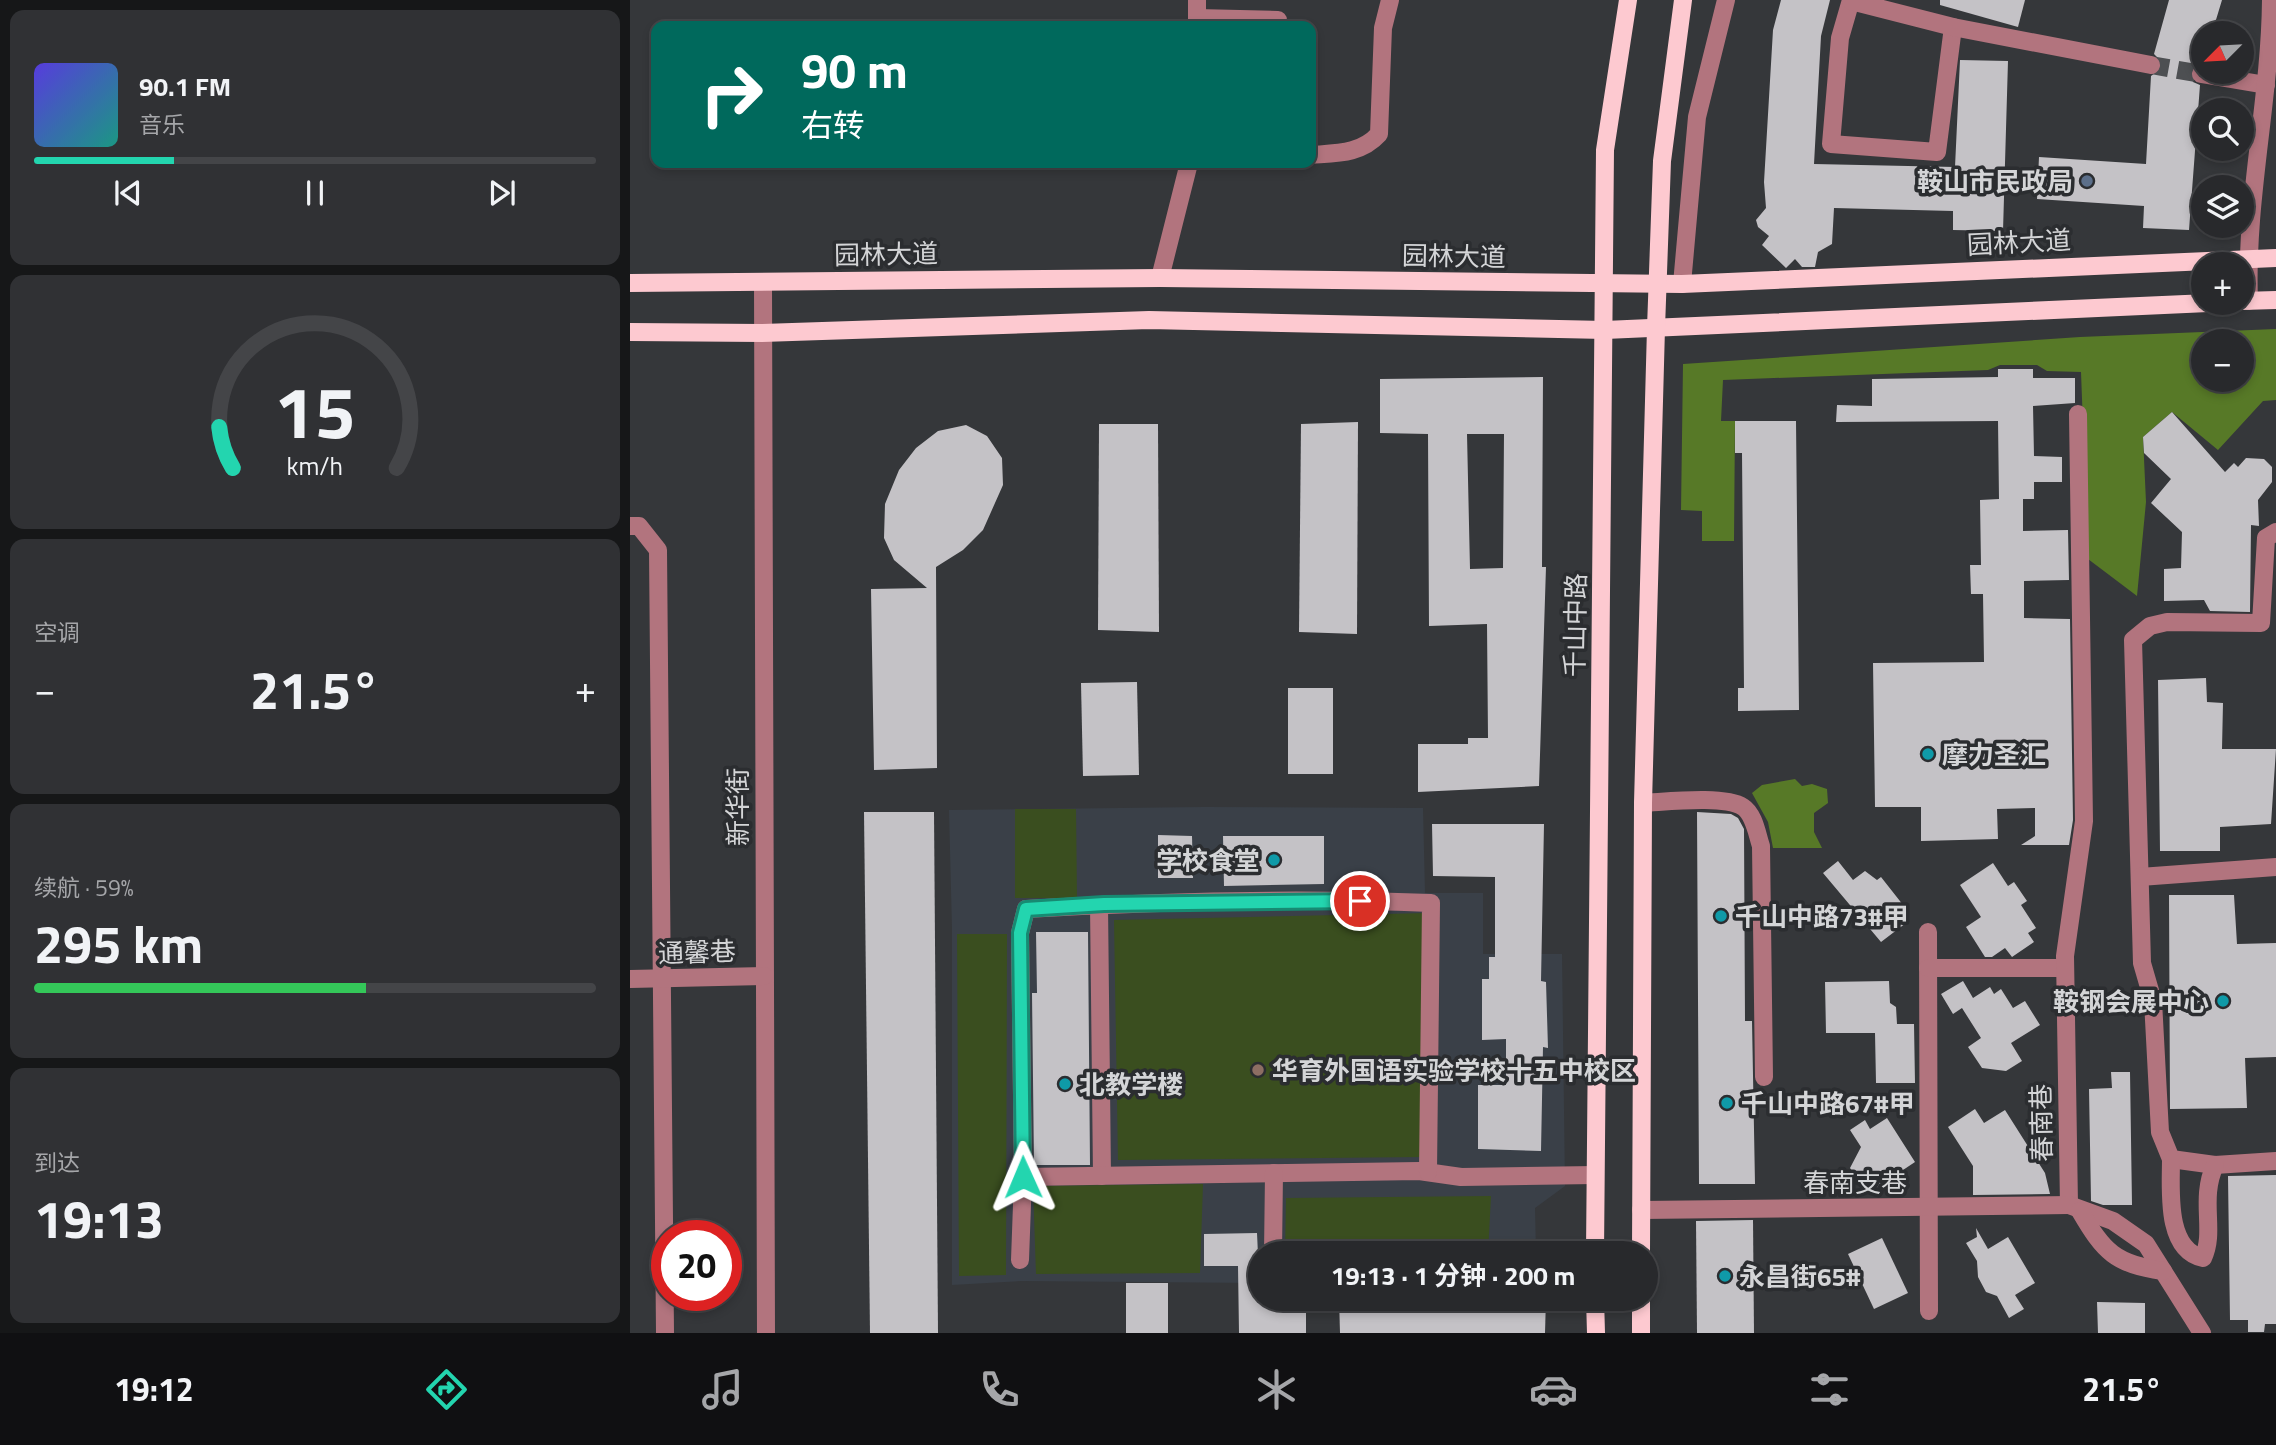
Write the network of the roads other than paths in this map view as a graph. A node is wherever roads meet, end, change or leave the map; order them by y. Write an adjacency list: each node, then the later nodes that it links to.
1 (1390, 0): 14 (street)
2 (1628, 0): 23 (main road, 千山中路)
3 (1683, 0): 24 (main road)
4 (1726, 0): 25 (street)
5 (2271, 0): 10 (street)
6 (1851, 1): 9 (street); 9 (street)
7 (1197, 15): 8 (street)
8 (1278, 21)
9 (1953, 26): 11 (street)
10 (2273, 47): 13 (street)
11 (2151, 65)
12 (2254, 83): 13 (street)
13 (2266, 85): 16 (street)
14 (1316, 155)
15 (1188, 168): 20 (street)
16 (2248, 252)
17 (2254, 258): 18 (main road, 园林大道)
18 (2276, 258)
19 (2191, 261): 25 (main road, 园林大道)
20 (1160, 278): 21 (main road, 园林大道); 23 (main road, 园林大道)
21 (763, 282): 22 (main road, 园林大道); 32 (street, 新华街)
22 (630, 283)
23 (1605, 284): 24 (main road, 园林大道); 30 (main road, 千山中路)
24 (1660, 284): 25 (main road, 园林大道); 29 (main road)
25 (1682, 284)
26 (2276, 300): 27 (main road)
27 (2254, 301)
28 (2191, 304): 29 (main road)
29 (1656, 328): 30 (main road); 36 (main road)
30 (1605, 330): 32 (main road); 52 (main road, 千山中路)
31 (630, 332): 32 (main road)
32 (762, 333): 43 (street, 新华街)
33 (2078, 414): 42 (street, 春南巷)
34 (630, 526): 45 (street)
35 (2276, 533): 38 (street)
36 (1643, 803): 46 (street); 57 (main road)
37 (2276, 867): 38 (street)
38 (2140, 877): 47 (street)
39 (1098, 905): 50 (street); 53 (street); 54 (street)
40 (1928, 932): 41 (street)
41 (1928, 968): 42 (street); 55 (street)
42 (2065, 968): 56 (street, 春南巷)
43 (764, 976): 45 (street, 通馨巷); 67 (street, 新华街)
44 (630, 979): 45 (street, 通馨巷)
45 (660, 979): 66 (street)
46 (1764, 1077)
47 (2171, 1159): 49 (street); 49 (street)
48 (2276, 1161): 49 (street)
49 (2215, 1165)
50 (1428, 1172): 51 (street); 52 (street)
51 (1274, 1173): 53 (street); 58 (street)
52 (1595, 1175): 59 (main road, 千山中路)
53 (1102, 1176): 54 (street)
54 (1023, 1177): 61 (street)
55 (1929, 1208): 56 (street, 春南支巷); 57 (street, 春南支巷); 65 (street)
56 (2074, 1208): 62 (street); 62 (street)
57 (1641, 1210): 60 (main road)
58 (1273, 1241)
59 (1595, 1241)
60 (1641, 1241)
61 (1020, 1260)
62 (2163, 1271): 70 (street)
63 (1595, 1311): 68 (main road)
64 (1641, 1311): 69 (main road)
65 (1929, 1311)
66 (665, 1333)
67 (766, 1333)
68 (1596, 1333)
69 (1641, 1333)
70 (2203, 1333)

